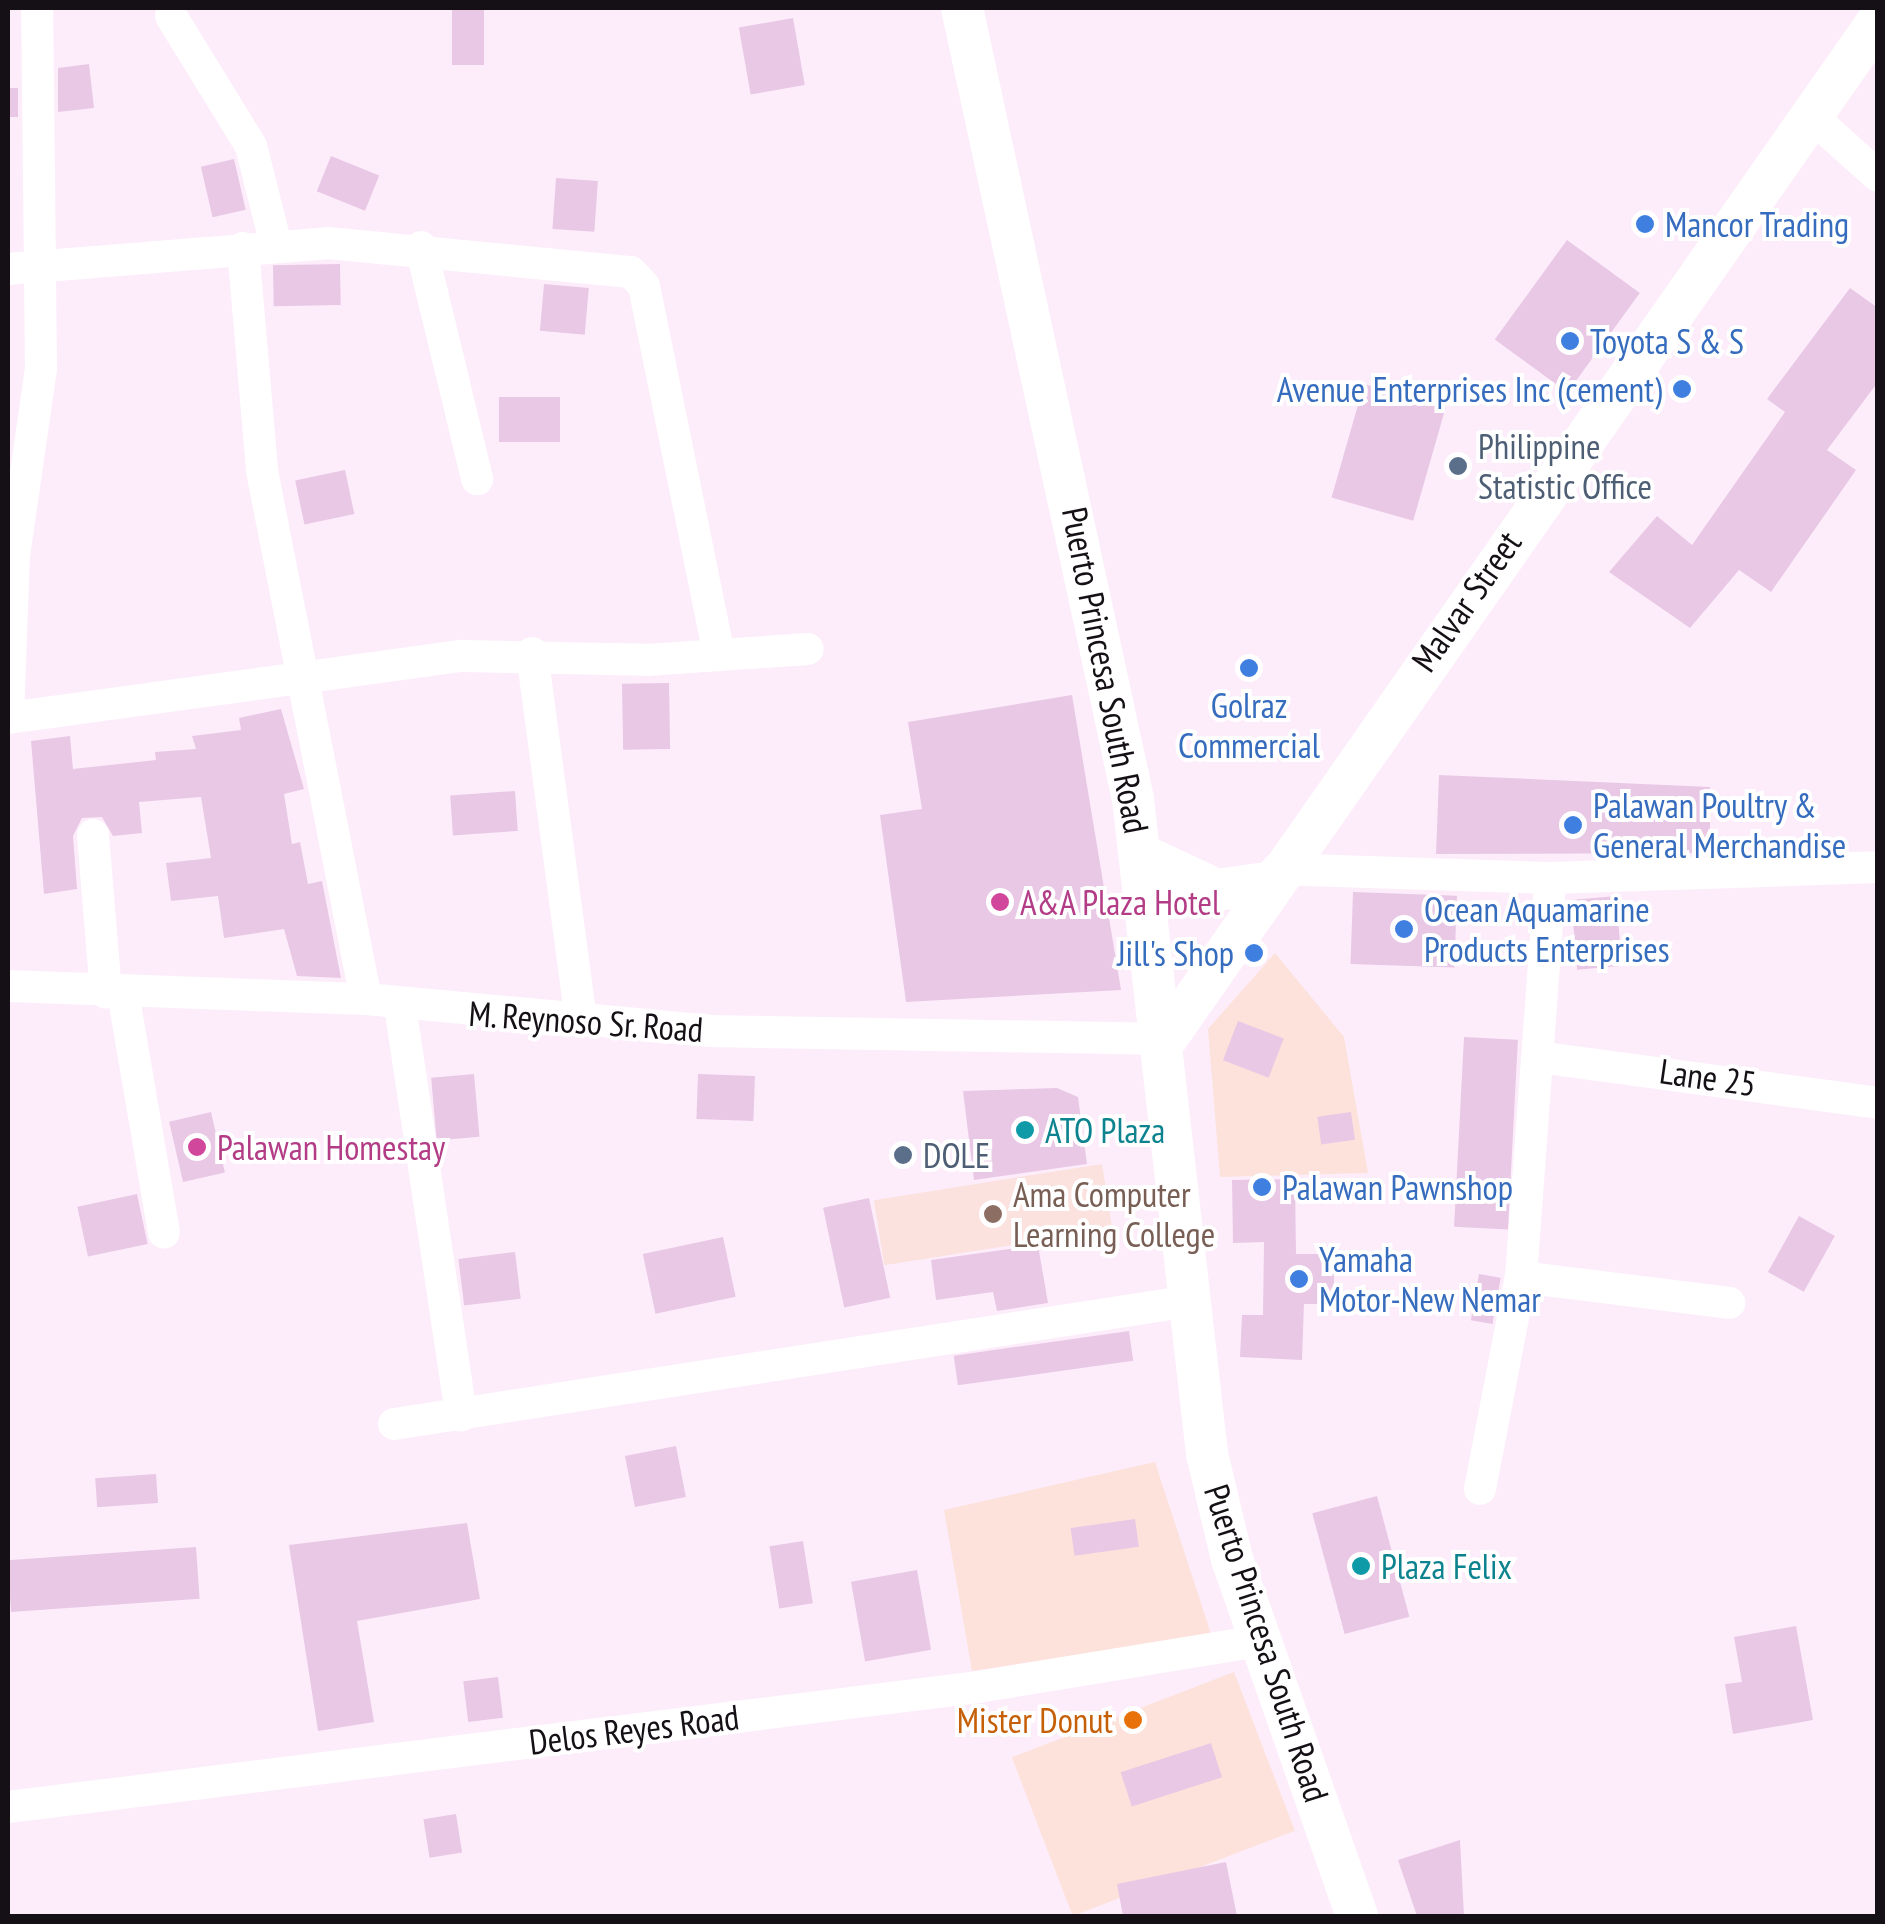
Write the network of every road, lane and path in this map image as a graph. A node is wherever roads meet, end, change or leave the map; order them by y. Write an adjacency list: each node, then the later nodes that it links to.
1 (37, 8): 9 (street)
2 (962, 8): 17 (main road, Puerto Princesa South Road)
3 (171, 16): 7 (street)
4 (1878, 21): 5 (main road, Malvar Street)
5 (1810, 115): 6 (street); 19 (main road, Malvar Street)
6 (1878, 176)
7 (259, 247): 8 (street); 9 (street); 14 (street)
8 (421, 248): 10 (street); 13 (street)
9 (23, 269): 15 (street)
10 (476, 479)
11 (808, 649): 13 (street)
12 (532, 653): 13 (street); 14 (street); 25 (street)
13 (719, 655)
14 (307, 674): 15 (street); 23 (street)
15 (8, 718)
16 (93, 835): 22 (street)
17 (1142, 855): 19 (main road); 26 (main road, Puerto Princesa South Road)
18 (1878, 867): 20 (street)
19 (1272, 876): 20 (street); 26 (main road, Malvar Street)
20 (1550, 878): 27 (street)
21 (8, 986): 22 (street, M. Reynoso Sr. Road)
22 (115, 992): 23 (street, M. Reynoso Sr. Road); 29 (street)
23 (366, 999): 24 (street, M. Reynoso Sr. Road)
24 (400, 1006): 25 (street, M. Reynoso Sr. Road); 33 (street)
25 (582, 1022): 26 (street, M. Reynoso Sr. Road)
26 (1166, 1038): 31 (main road, Puerto Princesa South Road)
27 (1538, 1057): 28 (street, Lane 25); 30 (street)
28 (1878, 1103)
29 (164, 1234)
30 (1521, 1277): 32 (street); 35 (street)
31 (1184, 1302): 33 (street); 36 (main road, Puerto Princesa South Road)
32 (1729, 1303)
33 (462, 1415): 34 (street)
34 (394, 1424)
35 (1480, 1488)
36 (1260, 1641): 37 (street, Delos Reyes Road); 38 (main road, Puerto Princesa South Road)
37 (8, 1807)
38 (1357, 1916)

